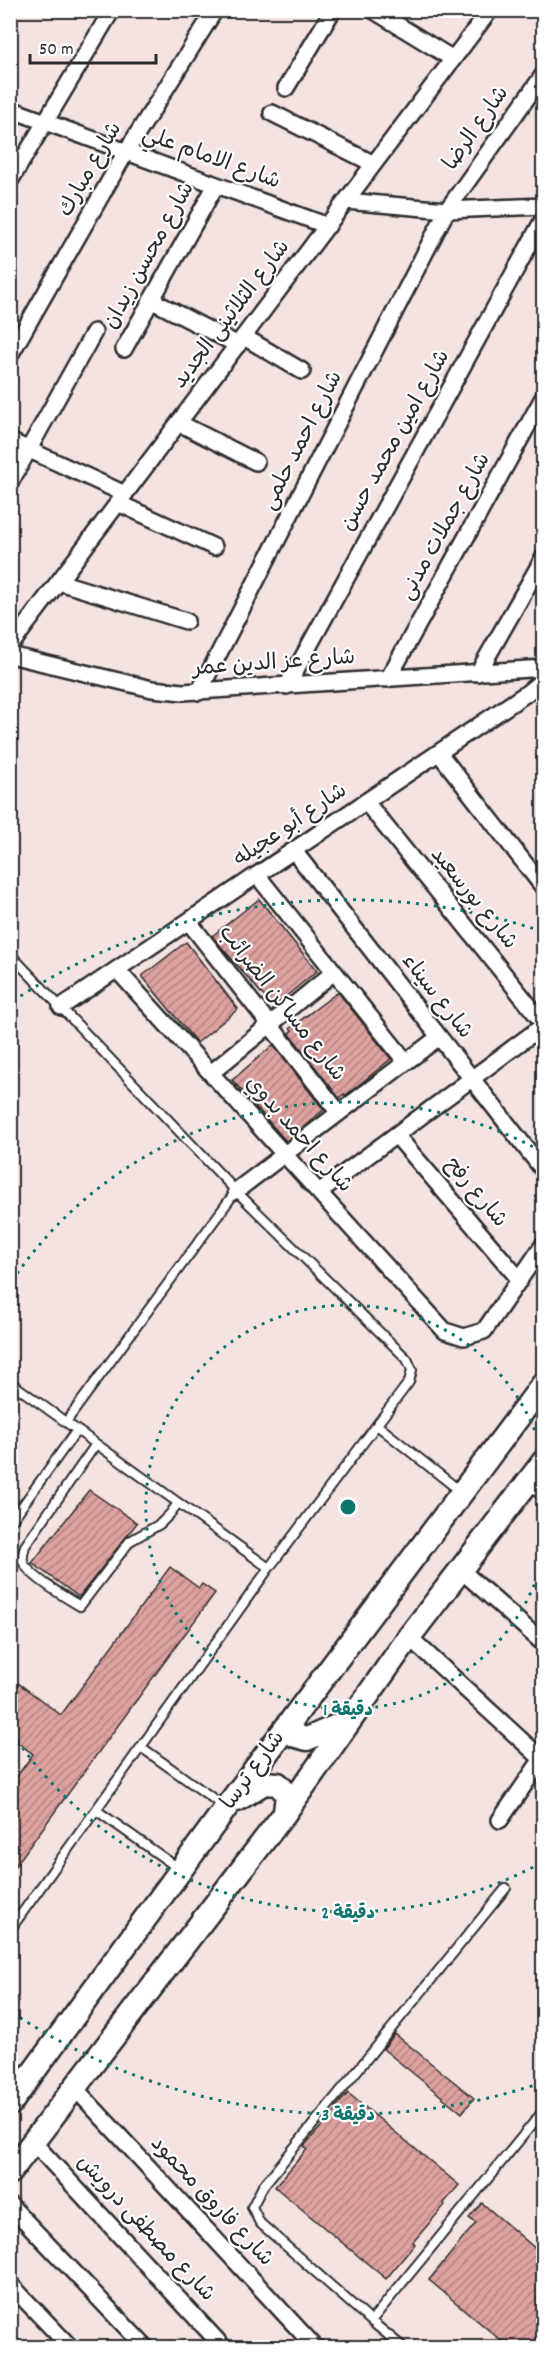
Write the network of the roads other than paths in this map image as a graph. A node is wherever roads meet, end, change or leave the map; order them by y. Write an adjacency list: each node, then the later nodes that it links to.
1 (112, 10): 11 (street)
2 (215, 10): 12 (street, شارع مبارك)
3 (333, 10): 8 (street)
4 (373, 10): 6 (street)
5 (490, 10): 6 (street, شارع الثلاثينى الجديد)
6 (453, 59): 13 (street, شارع الثلاثينى الجديد)
7 (543, 74): 18 (street, شارع الرضا)
8 (286, 88)
9 (10, 109): 11 (street, شارع الامام علي)
10 (272, 113): 13 (street)
11 (45, 122): 12 (street, شارع الامام علي); 14 (street)
12 (126, 152): 15 (street, شارع الامام علي); 25 (street, شارع مبارك)
13 (374, 164): 16 (street, شارع الثلاثينى الجديد)
14 (10, 181)
15 (216, 185): 20 (street, شارع الامام علي); 21 (street, شارع محسن زيدان)
16 (346, 201): 18 (street); 20 (street, شارع الثلاثينى الجديد)
17 (543, 207): 18 (street)
18 (447, 210): 45 (street, شارع احمد حلمى)
19 (543, 218): 44 (street, شارع امين محمد حسن)
20 (328, 226): 23 (street, شارع الثلاثينى الجديد)
21 (151, 300): 23 (street); 24 (street, شارع محسن زيدان)
22 (94, 332): 30 (street)
23 (241, 341): 26 (street); 28 (street, شارع الثلاثينى الجديد)
24 (124, 349)
25 (10, 355)
26 (302, 371)
27 (543, 396): 42 (street, شارع جملات مدنى)
28 (179, 423): 31 (street); 33 (street, شارع الثلاثينى الجديد)
29 (10, 441): 30 (street)
30 (29, 450): 32 (street); 33 (street)
31 (256, 462)
32 (10, 483)
33 (122, 499): 34 (street); 36 (street, شارع الثلاثينى الجديد)
34 (214, 547)
35 (543, 558): 41 (street)
36 (59, 582): 37 (street); 38 (street, شارع الثلاثينى الجديد)
37 (186, 621)
38 (10, 646)
39 (10, 656): 45 (street, شارع عز الدين عمر)
40 (543, 668): 41 (street, شارع عز الدين عمر)
41 (478, 673): 42 (street, شارع عز الدين عمر)
42 (388, 679): 44 (street, شارع عز الدين عمر)
43 (543, 679): 46 (street, شارع أبو عجيله)
44 (287, 686): 45 (street, شارع عز الدين عمر)
45 (199, 692)
46 (439, 753): 47 (street, شارع أبو عجيله); 50 (street)
47 (366, 802): 48 (street, شارع أبو عجيله); 56 (street, شارع بورسعيد)
48 (294, 851): 49 (street, شارع أبو عجيله); 58 (street, شارع سيناء)
49 (257, 875): 51 (street, شارع أبو عجيله); 54 (street)
50 (543, 888)
51 (189, 922): 53 (street, شارع أبو عجيله); 57 (street, شارع مساكن الضرائب)
52 (10, 954): 55 (lane)
53 (117, 970): 55 (street, شارع أبو عجيله); 60 (street, شارع احمد بدوي)
54 (334, 972): 57 (street); 59 (street)
55 (61, 1007): 66 (lane)
56 (543, 1024): 61 (street)
57 (269, 1025): 60 (street); 62 (street, شارع مساكن الضرائب)
58 (439, 1037): 59 (street); 61 (street, شارع سيناء)
59 (406, 1062): 62 (street)
60 (211, 1073): 64 (street, شارع احمد بدوي)
61 (471, 1079): 63 (street); 65 (street, شارع سيناء)
62 (339, 1113): 64 (street)
63 (396, 1135): 67 (street); 69 (street, شارع رفح)
64 (285, 1154): 66 (street); 67 (street, شارع احمد بدوي)
65 (543, 1171)
66 (236, 1191): 72 (lane); 73 (lane)
67 (319, 1192): 69 (street, شارع احمد بدوي)
68 (543, 1244): 69 (street)
69 (520, 1280)
70 (10, 1382): 72 (lane)
71 (543, 1383): 77 (main road, شارع ترسا)
72 (66, 1422): 74 (lane)
73 (377, 1425): 77 (lane); 80 (lane)
74 (77, 1430): 75 (lane); 79 (lane)
75 (96, 1443): 78 (lane); 78 (lane)
76 (539, 1478): 81 (main road)
77 (462, 1492): 85 (main road, شارع ترسا)
78 (178, 1503): 80 (lane)
79 (10, 1523)
80 (269, 1568): 86 (lane)
81 (460, 1570): 82 (main road); 83 (street)
82 (409, 1637): 84 (main road); 87 (street)
83 (543, 1644)
84 (351, 1720): 85 (main road); 90 (main road)
85 (289, 1723): 88 (main road, شارع ترسا)
86 (141, 1747): 88 (lane); 89 (lane)
87 (543, 1759): 91 (street)
88 (227, 1806): 90 (main road); 92 (main road, شارع ترسا)
89 (96, 1810): 92 (lane); 94 (lane)
90 (285, 1813): 95 (main road)
91 (500, 1820)
92 (180, 1870): 96 (main road, شارع ترسا)
93 (506, 1888): 102 (lane)
94 (10, 1930)
95 (74, 2087): 98 (main road); 106 (street, شارع فاروق محمود)
96 (10, 2104)
97 (543, 2110): 102 (lane)
98 (33, 2142): 99 (main road); 105 (street, شارع مصطفى درويش)
99 (10, 2172)
100 (10, 2205): 104 (street)
101 (10, 2284): 103 (street)
102 (371, 2321): 107 (lane)
103 (71, 2348)
104 (146, 2348)
105 (224, 2348)
106 (316, 2348)
107 (404, 2348)

